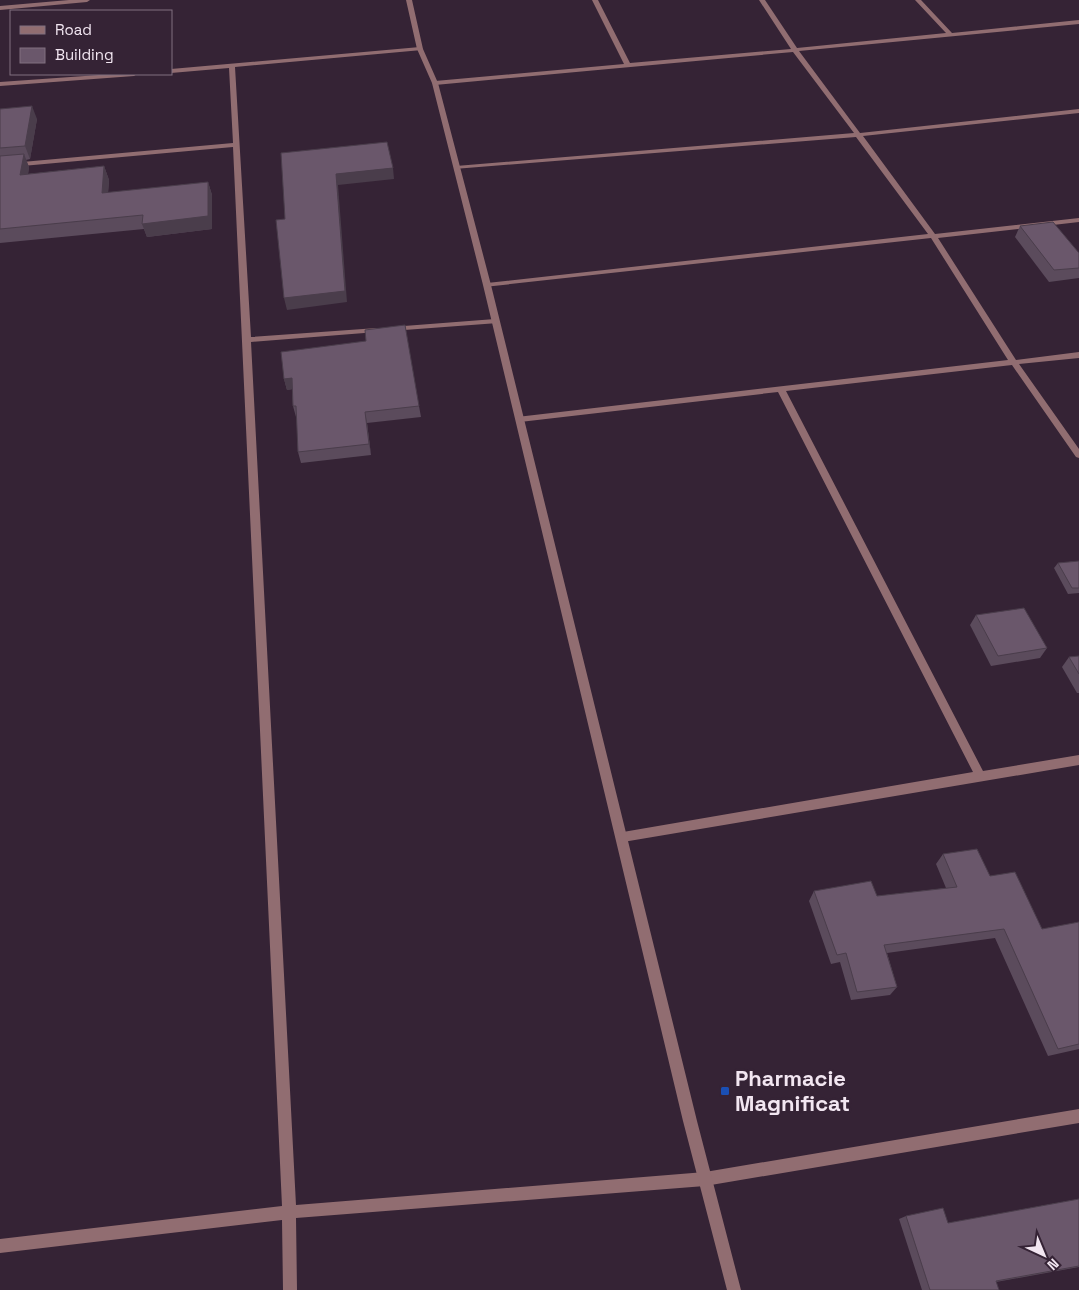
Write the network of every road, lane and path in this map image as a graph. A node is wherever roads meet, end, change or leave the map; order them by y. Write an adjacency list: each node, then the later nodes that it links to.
1 (87, 0): 6 (street)
2 (409, 0): 9 (street)
3 (595, 0): 11 (street)
4 (762, 0): 10 (street)
5 (918, 0): 8 (street)
6 (0, 8)
7 (1079, 22): 8 (street)
8 (949, 33): 10 (street)
9 (420, 48): 12 (street); 15 (street)
10 (795, 50): 11 (street); 18 (street)
11 (627, 64): 15 (street)
12 (232, 66): 13 (street); 19 (street)
13 (172, 71)
14 (121, 75): 16 (street)
15 (435, 83): 21 (street)
16 (0, 84)
17 (1079, 111): 18 (street)
18 (858, 135): 21 (street); 23 (street)
19 (235, 145): 20 (street); 26 (street)
20 (0, 166)
21 (456, 168): 24 (street)
22 (1079, 220): 23 (street)
23 (934, 236): 24 (street); 28 (street)
24 (487, 285): 25 (street)
25 (495, 321): 26 (street); 30 (street)
26 (247, 340): 37 (street)
27 (1079, 355): 28 (street)
28 (1014, 363): 29 (street); 31 (street)
29 (781, 390): 30 (street); 33 (street)
30 (520, 419): 34 (street)
31 (1079, 455)
32 (1079, 760): 33 (street)
33 (980, 776): 34 (street)
34 (623, 837): 36 (street)
35 (1079, 1116): 36 (street)
36 (705, 1179): 37 (street); 40 (street)
37 (289, 1212): 38 (street); 39 (street)
38 (0, 1246)
39 (290, 1290)
40 (734, 1290)

